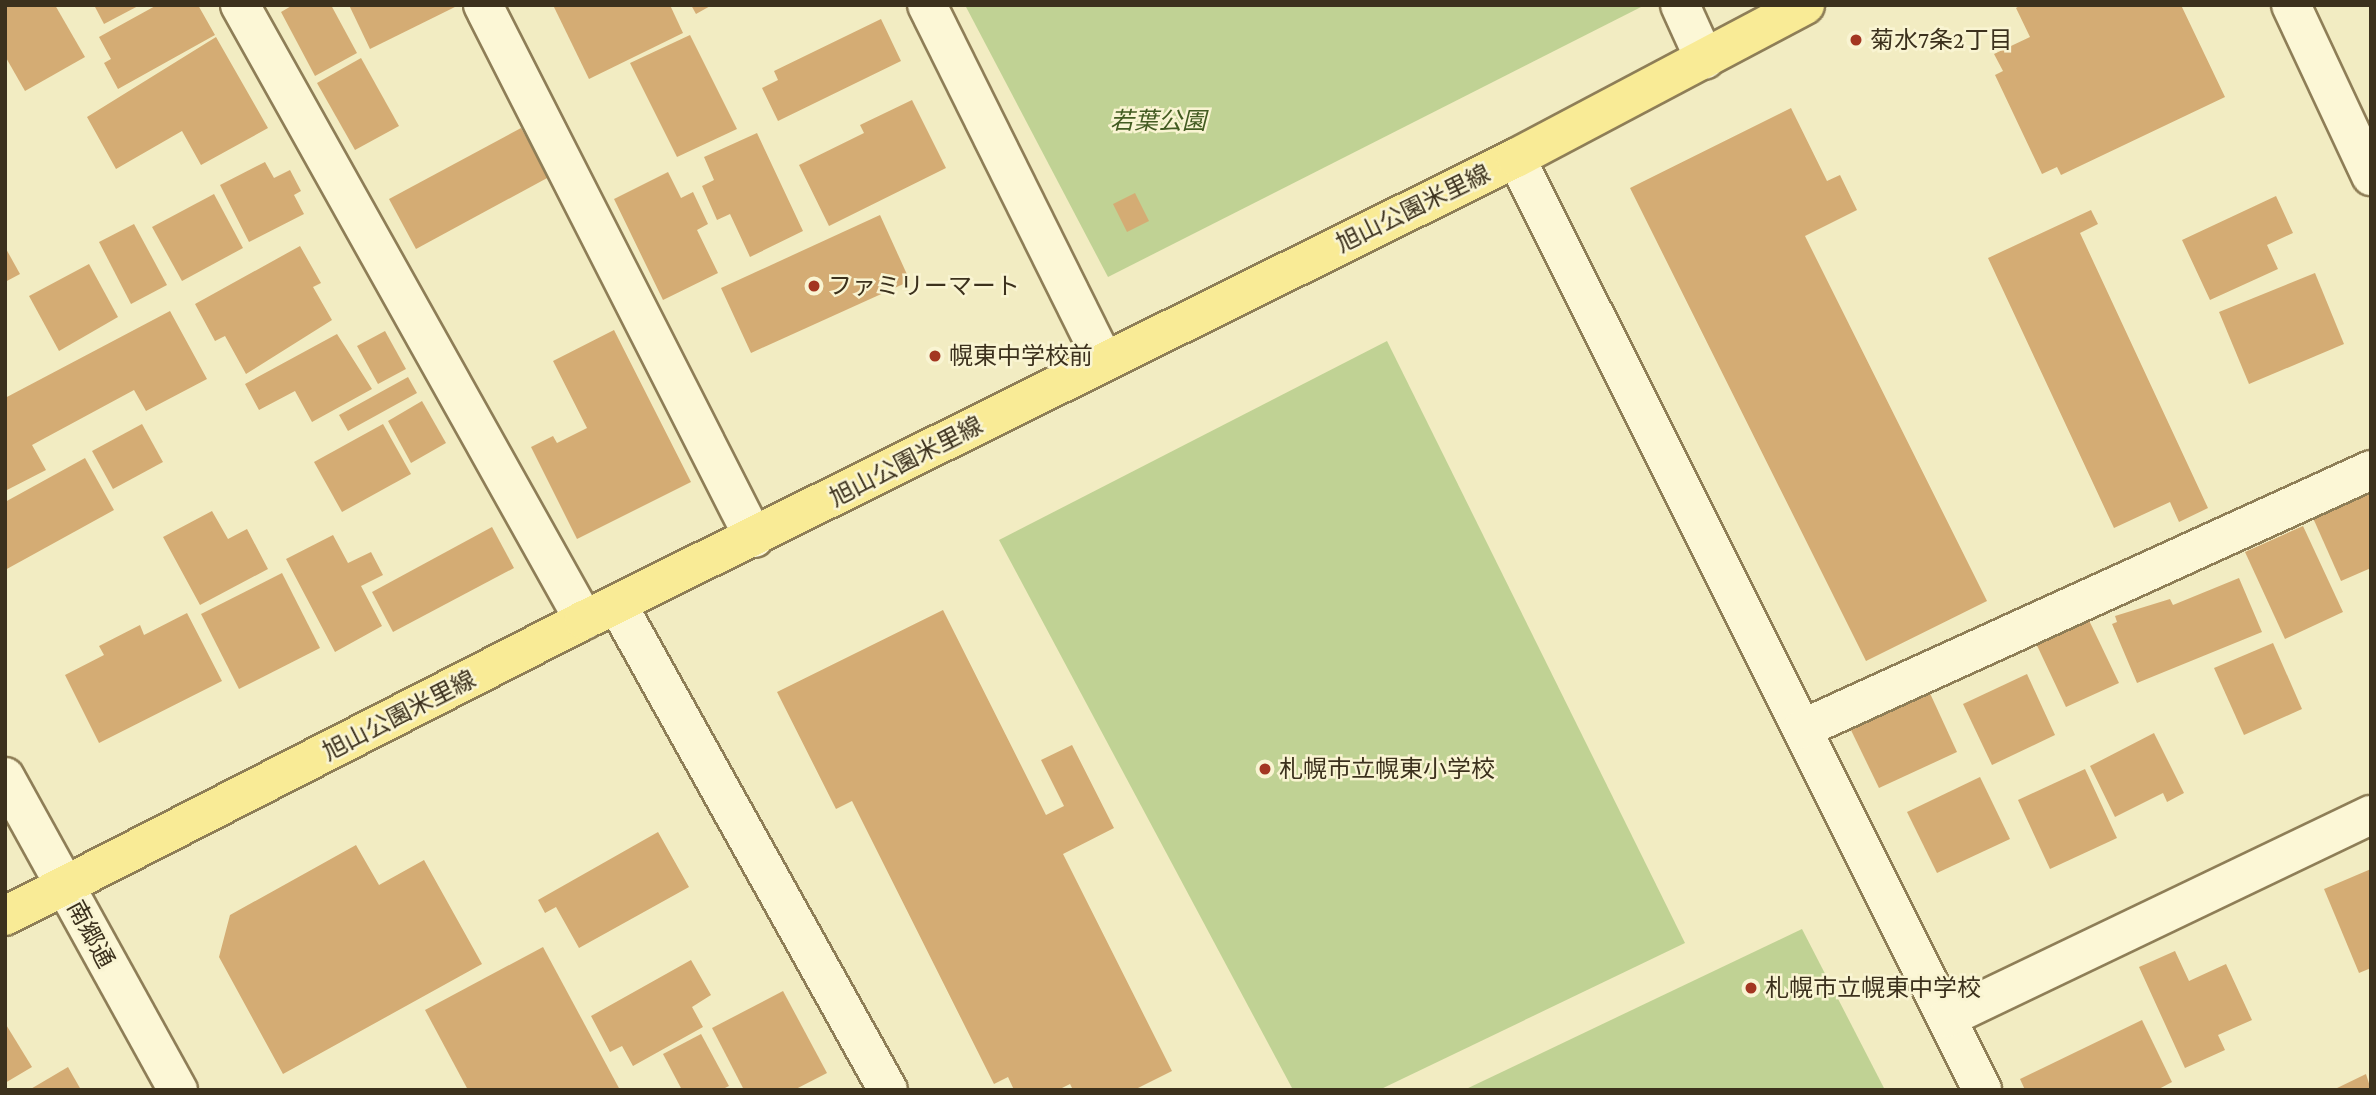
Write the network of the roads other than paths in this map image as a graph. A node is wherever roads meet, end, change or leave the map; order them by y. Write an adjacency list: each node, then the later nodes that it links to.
1 (240, 5): 13 (street)
2 (484, 5): 12 (street)
3 (927, 5): 10 (street)
4 (1680, 5): 7 (street)
5 (1805, 5): 7 (main road, 旭山公園米里線)
6 (2291, 5): 9 (street)
7 (1705, 60): 8 (main road, 旭山公園米里線)
8 (1516, 158): 10 (main road, 旭山公園米里線); 14 (street)
9 (2371, 176)
10 (1104, 362): 12 (main road, 旭山公園米里線)
11 (2371, 470): 14 (street)
12 (754, 538): 13 (main road, 旭山公園米里線)
13 (601, 612): 17 (main road, 旭山公園米里線); 21 (street)
14 (1802, 729): 19 (street)
15 (5, 777): 17 (street, 南郷通)
16 (2371, 815): 19 (street)
17 (66, 886): 18 (main road, 旭山公園米里線); 20 (street, 南郷通)
18 (5, 916)
19 (1947, 1018): 22 (street)
20 (178, 1090)
21 (888, 1090)
22 (1983, 1090)

